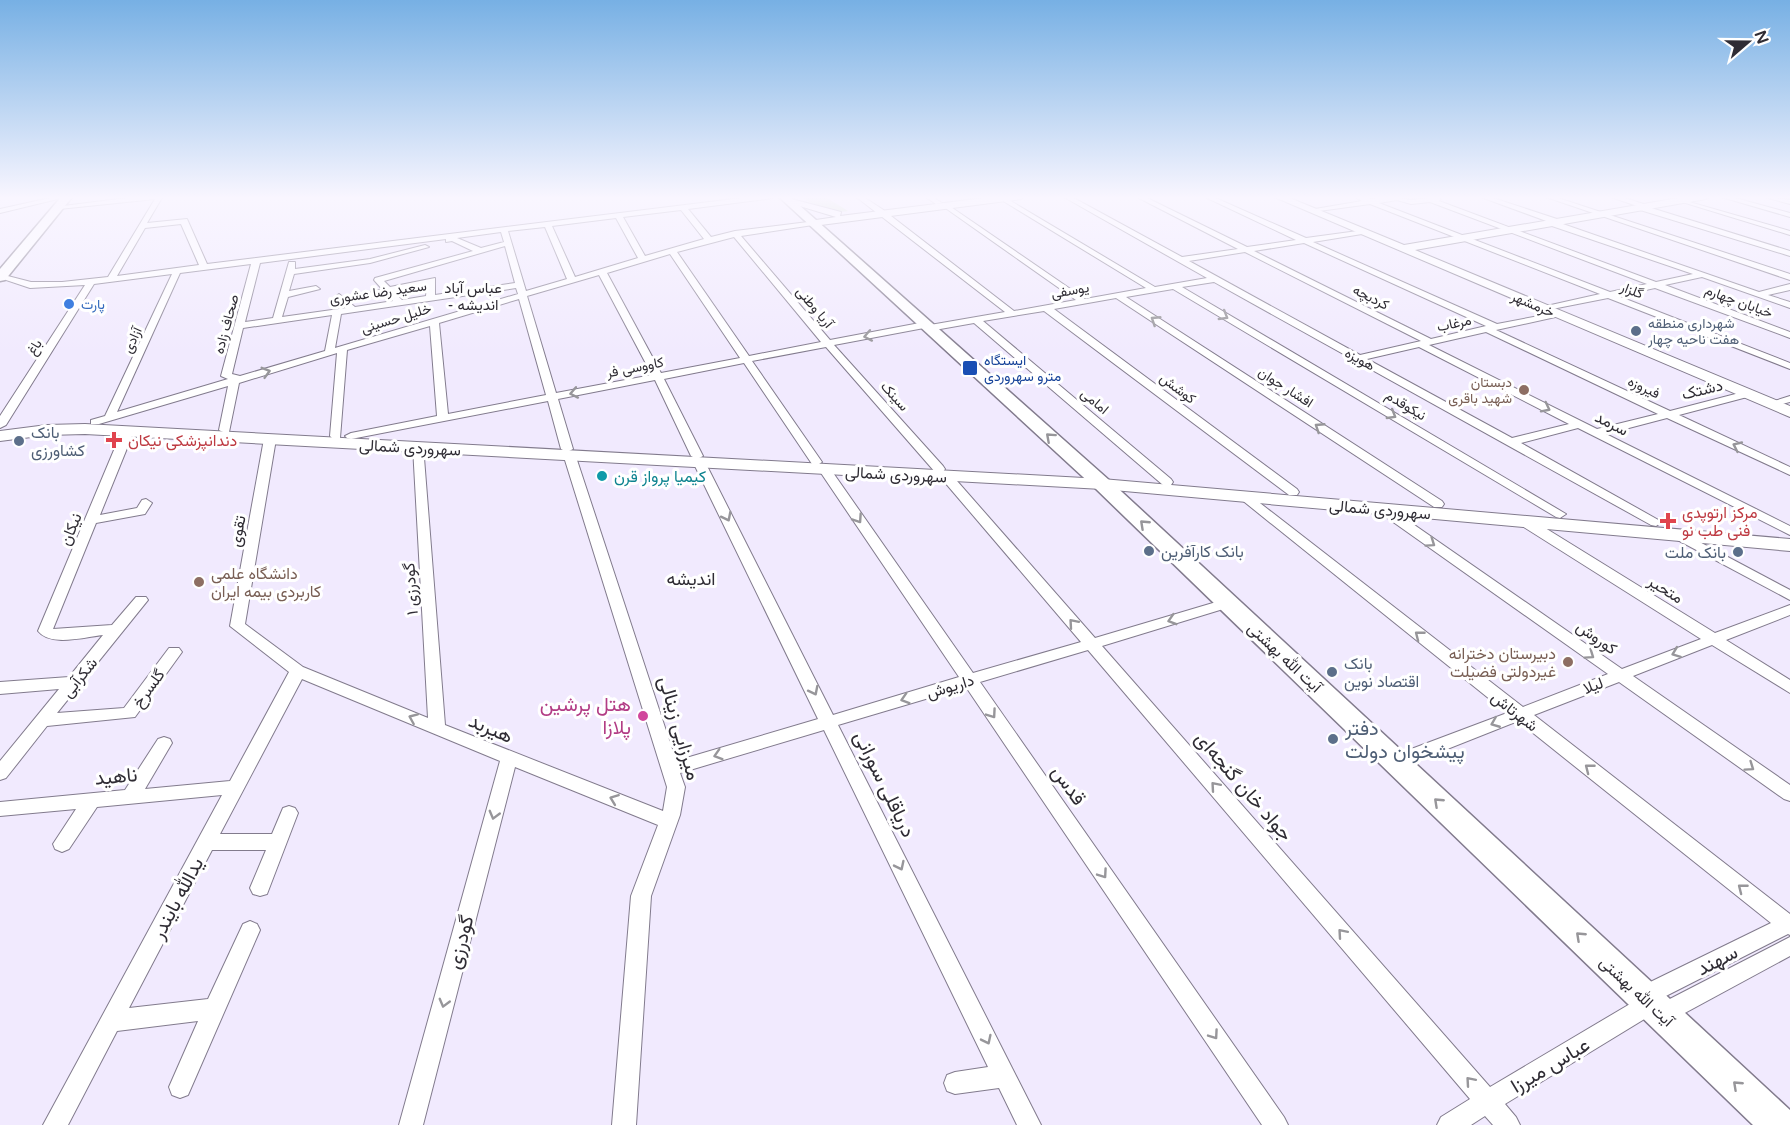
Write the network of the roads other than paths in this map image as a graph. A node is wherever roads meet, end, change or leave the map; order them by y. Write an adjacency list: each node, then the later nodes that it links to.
1 (22, 248): 43 (main road)
2 (129, 248): 52 (street)
3 (196, 248): 40 (street)
4 (380, 248): 39 (street)
5 (400, 248): 32 (street)
6 (422, 248): 32 (street)
7 (432, 248): 35 (street)
8 (474, 248): 30 (street)
9 (489, 248): 30 (street)
10 (510, 248): 62 (street, میرزایی زینالی)
11 (559, 248): 54 (street)
12 (637, 248): 36 (street)
13 (680, 248): 31 (street, خلیل حسینی)
14 (748, 248): 87 (street, آریا وطنی)
15 (841, 248): 83 (main road, آیت الله بهشتی)
16 (927, 248): 79 (street)
17 (1007, 248): 69 (street)
18 (1085, 248): 60 (street)
19 (1160, 248): 37 (street, هویزه)
20 (1243, 248): 29 (street, کردبچه)
21 (1256, 248): 29 (street)
22 (1320, 248): 84 (street, فیروزه)
23 (1408, 248): 75 (main road, خرمشهر)
24 (1491, 248): 66 (street, گلزار)
25 (1560, 248): 56 (street, خیابان چهارم)
26 (1628, 248): 48 (street)
27 (1705, 248): 50 (street)
28 (1773, 248): 33 (street)
29 (1246, 250): 37 (street); 86 (street, کردبچه)
30 (480, 251): 35 (street)
31 (672, 251): 36 (street, خلیل حسینی); 91 (street, قدس)
32 (403, 254): 39 (street); 41 (street)
33 (1790, 254)
34 (294, 256): 38 (street); 39 (street); 45 (street)
35 (457, 257): 41 (street)
36 (643, 260): 46 (street, خلیل حسینی)
37 (1181, 260): 51 (street, هویزه)
38 (256, 261): 40 (street); 82 (street, صحاف زاده)
39 (333, 264): 45 (street)
40 (204, 268): 44 (street)
41 (418, 268): 47 (street)
42 (387, 270): 47 (street)
43 (3, 271): 55 (street)
44 (177, 271): 52 (street); 99 (street, آزادی)
45 (289, 272): 64 (street)
46 (602, 272): 54 (street, خلیل حسینی); 93 (street, دریاقلی سورانی)
47 (395, 275): 61 (street)
48 (1702, 275): 56 (street, مرغاب); 63 (street)
49 (445, 277): 53 (street)
50 (1790, 277)
51 (1215, 279): 57 (street, یوسفی); 90 (street, هویزه)
52 (110, 280): 55 (street)
53 (432, 280): 61 (street); 76 (street)
54 (573, 281): 62 (street, خلیل حسینی)
55 (90, 283): 105 (street, باغ)
56 (1656, 285): 66 (street, مرغاب); 85 (street, خیابان چهارم)
57 (1174, 286): 60 (street, یوسفی); 122 (street, نیکوقدم, one-way to 122)
58 (1790, 287): 63 (street)
59 (316, 289): 64 (street)
60 (1153, 289): 67 (street, یوسفی)
61 (387, 290): 65 (street); 70 (street)
62 (522, 290): 76 (street, خلیل حسینی); 76 (street, سعید رضا عشوری); 96 (street, میرزایی زینالی)
63 (1758, 294): 72 (street)
64 (283, 295): 80 (street)
65 (368, 295)
66 (1609, 295): 75 (street, مرغاب); 92 (street, گلزار)
67 (1117, 296): 69 (street, یوسفی); 120 (street, افشار جوان, one-way to 67)
68 (339, 297): 74 (street)
69 (1083, 301): 73 (street, یوسفی)
70 (400, 303): 74 (street, سعید رضا عشوری); 76 (street, سعید رضا عشوری)
71 (321, 304): 78 (street)
72 (1790, 305)
73 (1046, 308): 79 (street, یوسفی); 117 (street, کوشش)
74 (352, 309): 77 (street, سعید رضا عشوری)
75 (1555, 310): 84 (street, مرغاب); 95 (main road, خرمشهر); 97 (main road, خرمشهر)
76 (427, 311): 88 (street, خلیل حسینی); 100 (street)
77 (337, 312): 78 (street, سعید رضا عشوری); 89 (street)
78 (318, 314): 80 (street, سعید رضا عشوری)
79 (1012, 314): 81 (street, یوسفی)
80 (277, 320): 82 (street, سعید رضا عشوری)
81 (976, 320): 83 (street, یوسفی); 116 (street, امامی)
82 (239, 326): 94 (street, صحاف زاده)
83 (927, 326): 87 (street, کاووسی فر, one-way to 87); 115 (main road, آیت الله بهشتی, one-way to 83)
84 (1491, 328): 86 (street, مرغاب); 98 (street, فیروزه)
85 (1790, 335)
86 (1425, 343): 90 (street, مرغاب); 101 (street, سرمد, one-way to 101)
87 (828, 344): 91 (street, کاووسی فر); 114 (street, سینک)
88 (342, 350): 89 (street, خلیل حسینی); 106 (street)
89 (328, 354): 94 (street, خلیل حسینی, one-way to 89)
90 (1358, 358): 108 (street, هویزه)
91 (746, 360): 93 (street, کاووسی فر); 112 (street, قدس)
92 (1790, 366)
93 (658, 377): 96 (street, کاووسی فر, one-way to 96); 111 (street, دریاقلی سورانی)
94 (235, 379): 99 (street, خلیل حسینی); 102 (street, صحاف زاده)
95 (1747, 394): 97 (main road, خرمشهر); 98 (street, دشتک)
96 (553, 397): 100 (street, کاووسی فر); 110 (street, میرزایی زینالی)
97 (1784, 405)
98 (1669, 415): 104 (street, دشتک); 113 (street, فیروزه, one-way to 98)
99 (106, 418): 102 (main road, سهروردی شمالی); 105 (main road, سهروردی شمالی)
100 (443, 418): 106 (street, کاووسی فر)
101 (1578, 425): 104 (street, سرمد); 108 (street)
102 (225, 430): 106 (main road, سهروردی شمالی)
103 (128, 431): 105 (main road, سهروردی شمالی); 107 (main road, سهروردی شمالی); 123 (street, نیکان)
104 (1596, 433): 126 (street, سرمد)
105 (1, 434)
106 (343, 436): 110 (main road, سهروردی شمالی)
107 (270, 439): 109 (main road, سهروردی شمالی); 138 (street, تقوی)
108 (1511, 442): 125 (street, هویزه)
109 (419, 447): 110 (main road, سهروردی شمالی); 147 (street, گودرزی ۱)
110 (569, 453): 111 (main road, سهروردی شمالی); 151 (street, میرزایی زینالی)
111 (699, 460): 112 (main road, سهروردی شمالی); 146 (street, دریاقلی سورانی, one-way to 146)
112 (821, 466): 114 (main road, سهروردی شمالی); 140 (street, قدس, one-way to 140)
113 (1790, 471)
114 (943, 472): 115 (main road, سهروردی شمالی); 136 (street, جواد خان گنجه‌ای, one-way to 114)
115 (1098, 480): 116 (main road, سهروردی شمالی); 118 (main road, سهروردی شمالی); 131 (main road, آیت الله بهشتی, one-way to 115)
116 (1167, 482): 117 (main road, سهروردی شمالی)
117 (1293, 492): 120 (main road, سهروردی شمالی)
118 (1243, 496): 121 (main road, سهروردی شمالی); 144 (street, شهرتاش, one-way to 118)
119 (146, 503): 123 (street)
120 (1438, 504): 122 (main road, سهروردی شمالی)
121 (1383, 509): 124 (main road, سهروردی شمالی); 139 (street, کوروش, one-way to 139)
122 (1560, 514): 125 (main road, سهروردی شمالی)
123 (91, 520): 134 (street, نیکان)
124 (1524, 521): 127 (main road, سهروردی شمالی); 135 (street, متحیر)
125 (1656, 522): 126 (main road, سهروردی شمالی); 127 (main road)
126 (1790, 532)
127 (1677, 534): 128 (main road, سهروردی شمالی); 129 (street)
128 (1790, 545)
129 (1790, 596)
130 (141, 600): 133 (street)
131 (1228, 603): 136 (street, داریوش, one-way to 136); 150 (main road, آیت الله بهشتی)
132 (1790, 610): 135 (street, لیلا)
133 (116, 629): 134 (street, شکرآبی); 141 (street, شکرآبی)
134 (52, 635)
135 (1712, 639): 139 (street, لیلا, one-way to 139); 142 (street, متحیر)
136 (1091, 644): 140 (street, داریوش); 173 (street, جواد خان گنجه‌ای, one-way to 136)
137 (174, 652): 145 (street, گلسرخ)
138 (298, 670): 147 (street, هیربد, one-way to 138); 153 (street, یدالله بایندر)
139 (1619, 675): 144 (street, لیلا); 154 (street, کوروش, one-way to 154)
140 (969, 680): 146 (street, داریوش, one-way to 146); 178 (street, قدس, one-way to 178)
141 (74, 682): 143 (street); 145 (street, شکرآبی)
142 (1790, 687)
143 (0, 688)
144 (1519, 714): 150 (street, لیلا, one-way to 150); 164 (street, شهرتاش, one-way to 144)
145 (44, 720): 152 (street, شکرآبی)
146 (829, 722): 151 (street, داریوش, one-way to 151); 170 (street, دریاقلی سورانی, one-way to 170)
147 (437, 728): 149 (street, هیربد)
148 (164, 743): 155 (street)
149 (509, 758): 159 (street, هیربد, one-way to 149); 175 (street, گودرزی, one-way to 175)
150 (1396, 762): 167 (main road, آیت الله بهشتی, one-way to 150)
151 (671, 769): 159 (street, میرزایی زینالی)
152 (0, 773)
153 (236, 787): 155 (street, ناهید); 160 (street, یدالله بایندر)
154 (1790, 794)
155 (130, 797): 156 (street, ناهید)
156 (92, 800): 157 (street, ناهید); 162 (street)
157 (0, 809)
158 (289, 813): 161 (street)
159 (668, 820): 176 (street, میرزایی زینالی)
160 (206, 842): 161 (street); 169 (street, یدالله بایندر)
161 (278, 842): 163 (street)
162 (62, 844)
163 (260, 888)
164 (1789, 924): 167 (street, سهند)
165 (250, 930): 168 (street)
166 (1790, 946): 167 (street)
167 (1649, 1006): 173 (street, عباس میرزا); 181 (main road, آیت الله بهشتی, one-way to 167)
168 (215, 1009): 169 (street); 172 (street)
169 (110, 1021): 174 (street, یدالله بایندر)
170 (1005, 1076): 171 (street); 177 (street, دریاقلی سورانی)
171 (955, 1083)
172 (180, 1087)
173 (1489, 1102): 179 (street, عباس میرزا); 180 (street, جواد خان گنجه‌ای)
174 (55, 1125)
175 (411, 1125)
176 (624, 1125)
177 (1029, 1125)
178 (1276, 1125)
179 (1449, 1125)
180 (1508, 1125)
181 (1779, 1125)

